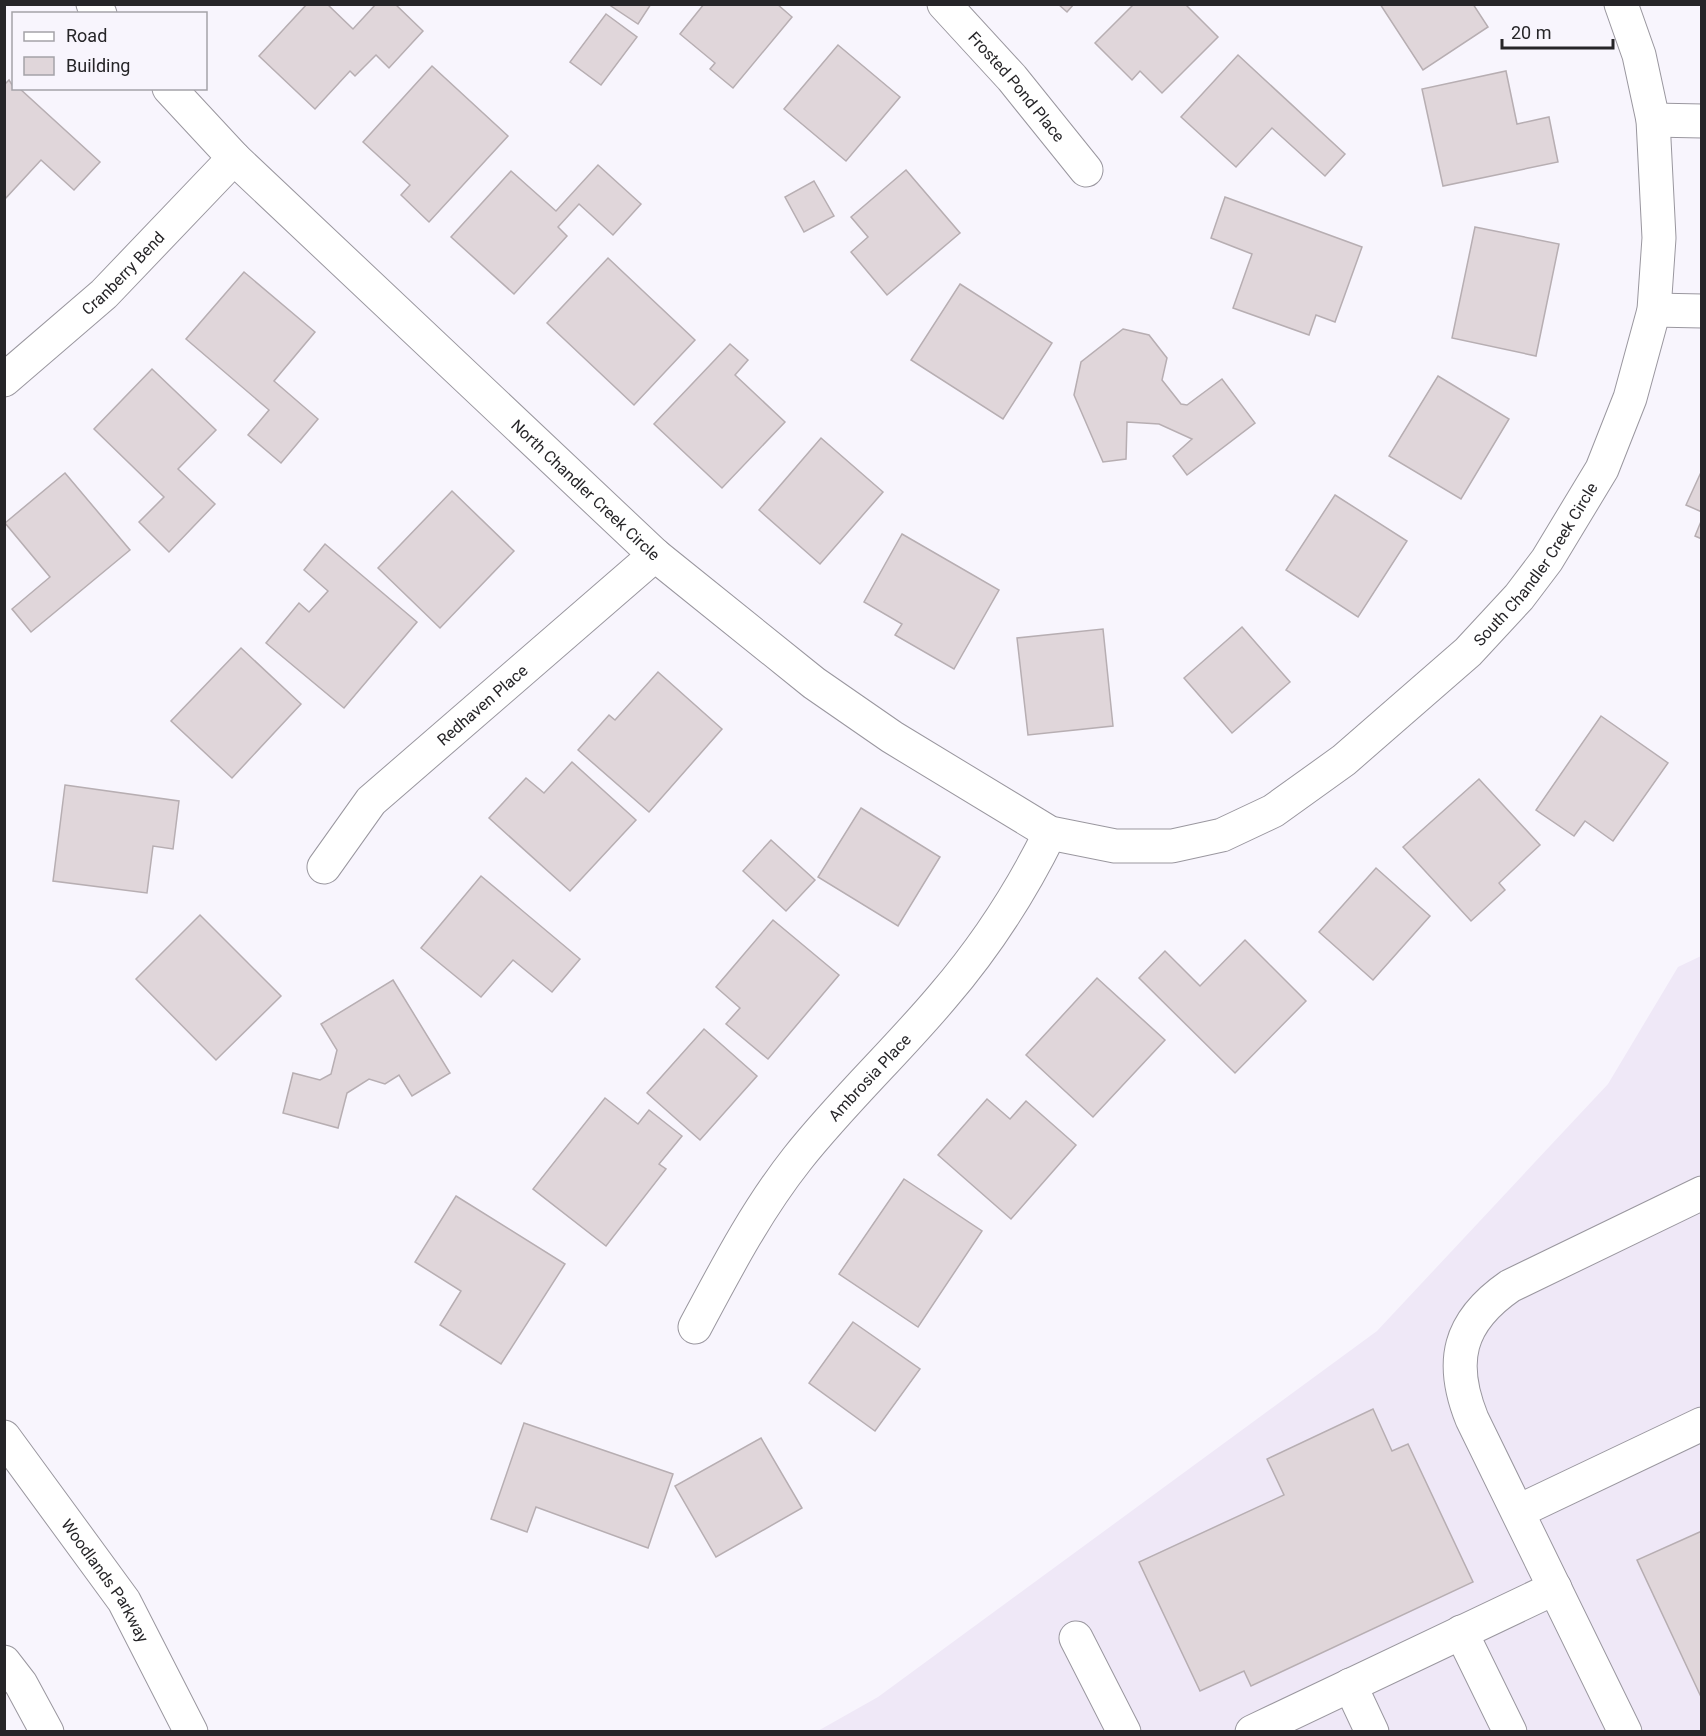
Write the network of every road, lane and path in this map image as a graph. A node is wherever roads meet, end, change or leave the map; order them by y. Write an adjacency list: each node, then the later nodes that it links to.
1 (944, 4): 7 (street, Frosted Pond Place)
2 (1621, 4): 4 (street, South Chandler Creek Circle)
3 (171, 90): 6 (street, North Chandler Creek Circle)
4 (1653, 120): 5 (street); 8 (street, South Chandler Creek Circle)
5 (1701, 121)
6 (234, 158): 10 (street, Cranberry Bend); 11 (street, North Chandler Creek Circle)
7 (1086, 170)
8 (1654, 310): 9 (street); 12 (street, South Chandler Creek Circle)
9 (1701, 311)
10 (4, 380)
11 (656, 555): 12 (street, North Chandler Creek Circle); 13 (street, Redhaven Place)
12 (1050, 833): 15 (street, Ambrosia Place)
13 (324, 867)
14 (1701, 1193): 18 (street)
15 (694, 1326)
16 (1701, 1424): 18 (street)
17 (4, 1437): 25 (street, Woodlands Parkway)
18 (1518, 1511): 19 (street)
19 (1555, 1588): 20 (street); 30 (street)
20 (1461, 1632): 23 (street); 29 (street)
21 (1076, 1638): 26 (street)
22 (4, 1662): 24 (street)
23 (1350, 1685): 27 (street); 28 (street)
24 (47, 1731)
25 (191, 1731)
26 (1124, 1731)
27 (1252, 1731)
28 (1372, 1731)
29 (1510, 1731)
30 (1625, 1731)

